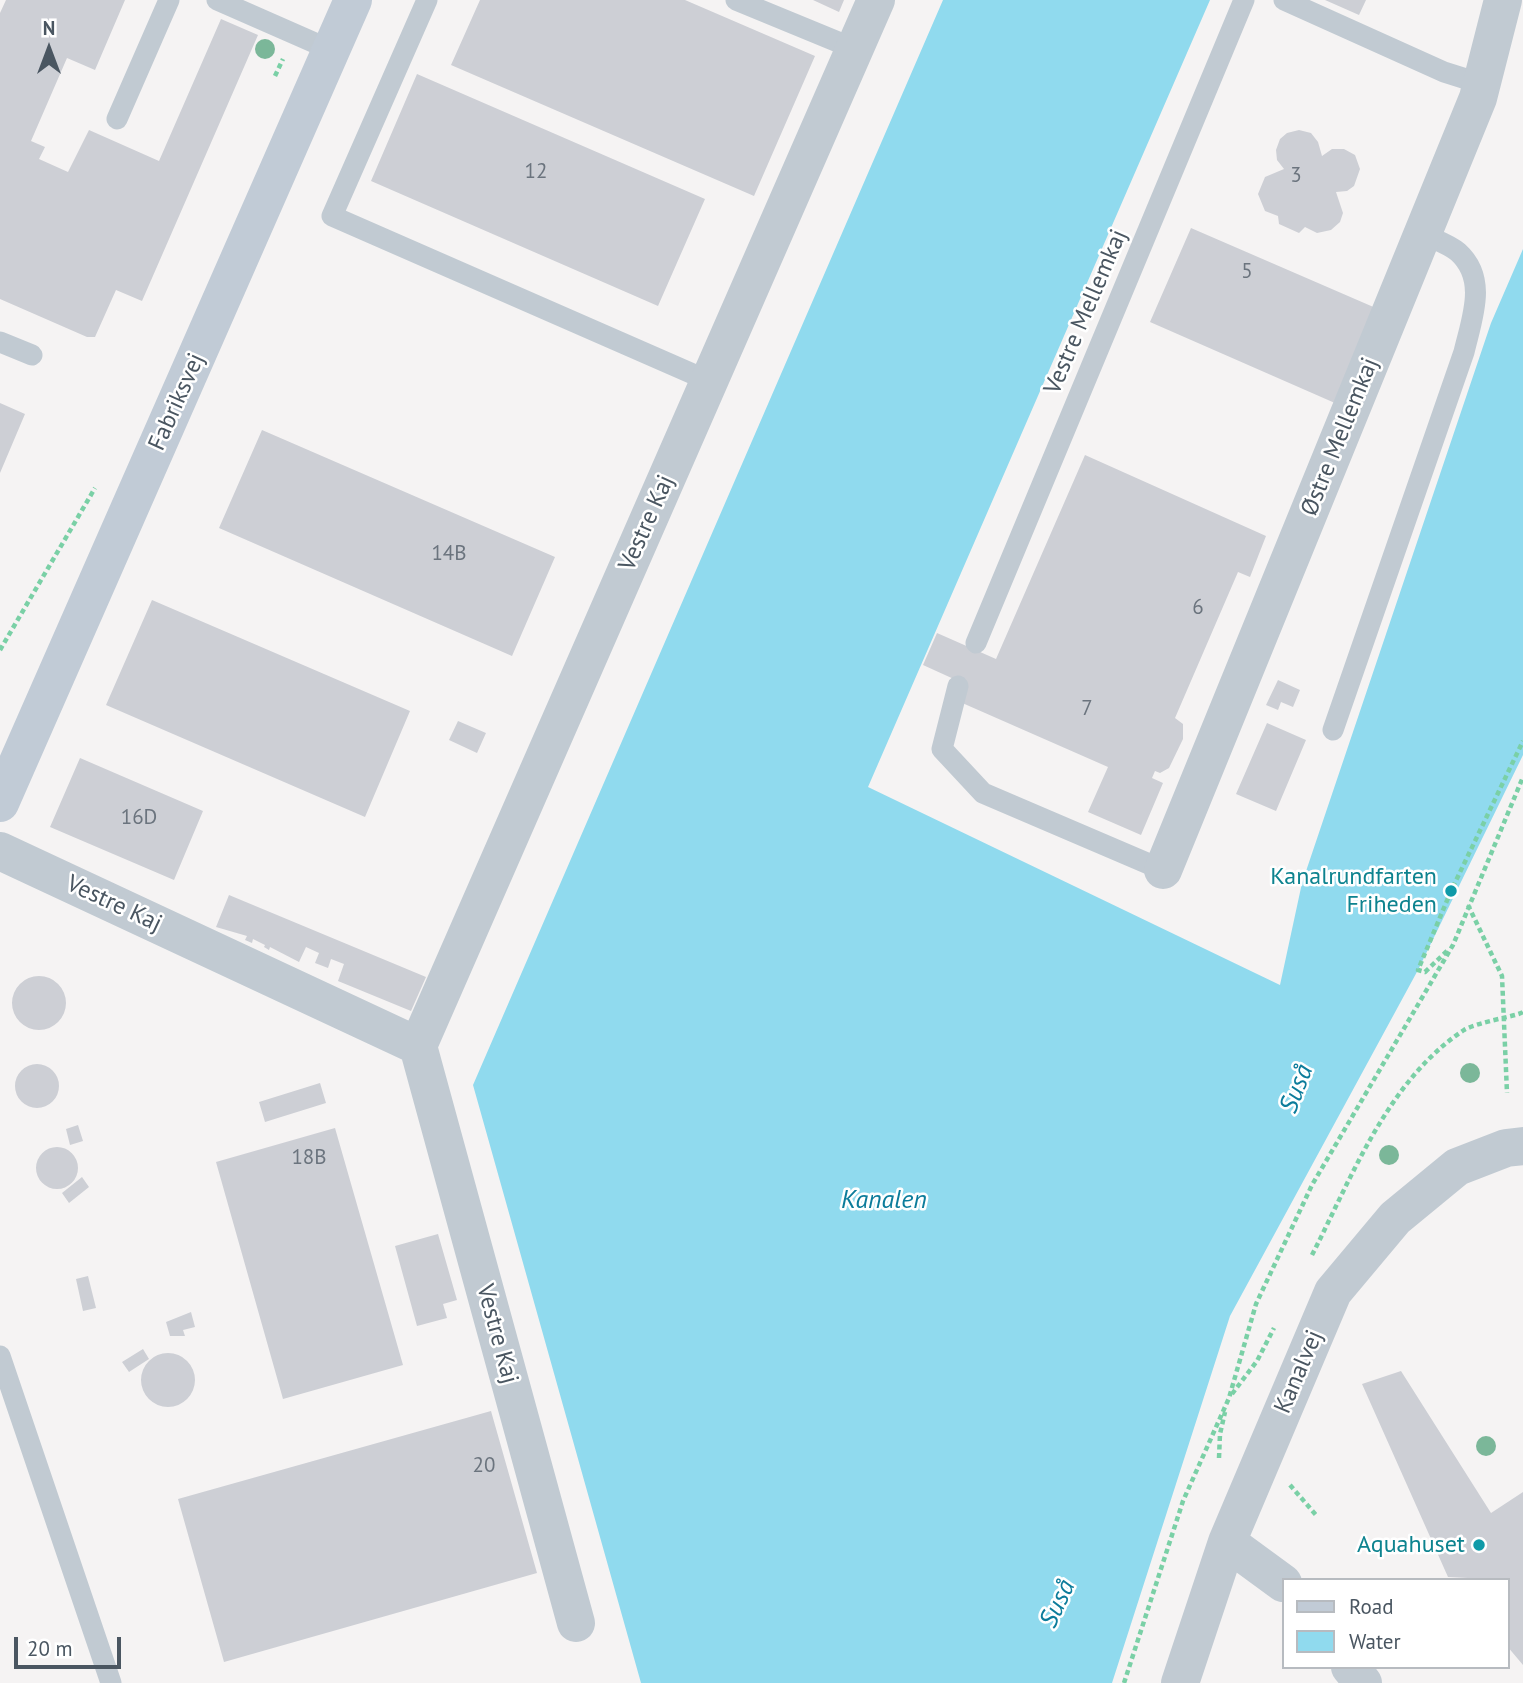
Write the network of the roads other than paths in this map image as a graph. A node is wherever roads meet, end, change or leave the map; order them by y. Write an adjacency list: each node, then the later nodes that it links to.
1 (169, 0): 13 (lane)
2 (217, 0): 11 (lane)
3 (353, 0): 11 (street, Fabriksvej)
4 (427, 0): 17 (lane)
5 (736, 0): 10 (lane)
6 (876, 0): 10 (street, Vestre Kaj)
7 (1244, 0): 18 (lane, Vestre Mellemkaj)
8 (1284, 0): 12 (lane)
9 (1503, 0): 12 (street, Østre Mellemkaj)
10 (855, 49): 17 (street, Vestre Kaj)
11 (331, 50): 21 (street, Fabriksvej)
12 (1482, 84): 14 (street, Østre Mellemkaj)
13 (117, 119)
14 (1423, 234): 20 (lane); 23 (street, Østre Mellemkaj)
15 (0, 341): 16 (lane)
16 (32, 355)
17 (709, 381): 24 (street, Vestre Kaj)
18 (976, 643)
19 (958, 686): 23 (lane)
20 (1333, 730)
21 (0, 803)
22 (0, 851): 24 (street, Vestre Kaj)
23 (1163, 870)
24 (418, 1046): 29 (street, Vestre Kaj)
25 (1523, 1146): 27 (street, Kanalvej)
26 (0, 1356): 31 (lane)
27 (1227, 1542): 28 (street); 32 (street, Kanalvej)
28 (1282, 1582)
29 (576, 1623)
30 (1352, 1669): 33 (street)
31 (111, 1683)
32 (1180, 1683)
33 (1363, 1683)

